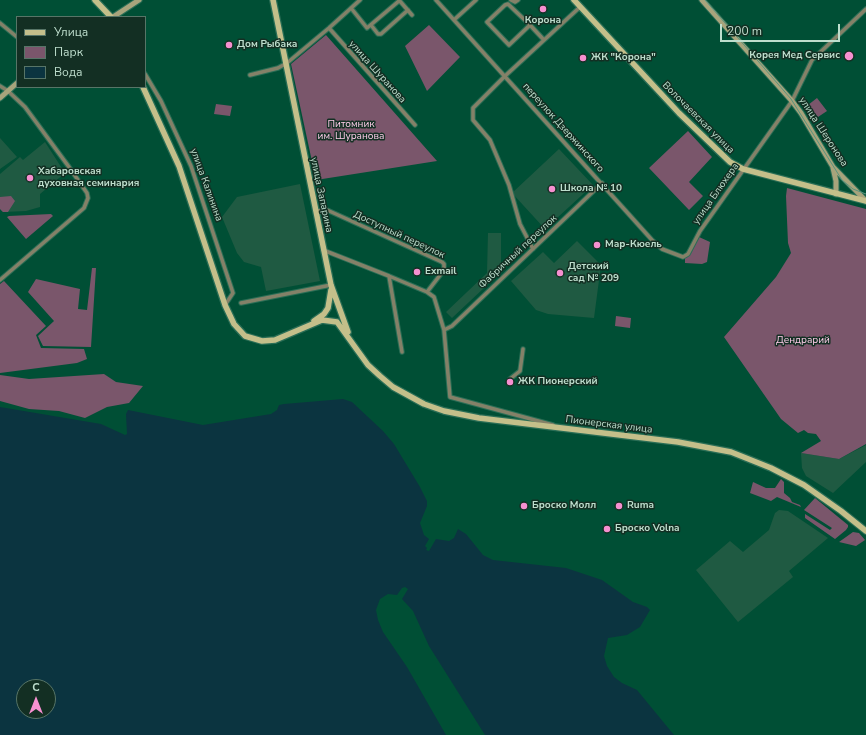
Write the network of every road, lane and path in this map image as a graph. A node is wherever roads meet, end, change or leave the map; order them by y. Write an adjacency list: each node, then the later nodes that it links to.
1 (95, 0): 17 (main road)
2 (139, 0): 18 (main road)
3 (273, 0): 26 (main road, улица Запарина)
4 (360, 0): 13 (street)
5 (399, 0): 15 (street); 22 (street)
6 (436, 0): 19 (street, переулок Дзержинского)
7 (476, 0): 19 (street)
8 (511, 0): 9 (street)
9 (518, 0)
10 (574, 0): 12 (main road, Волочаевская улица)
11 (702, 0): 35 (main road, улица Шеронова)
12 (580, 7): 25 (street); 38 (main road, Волочаевская улица)
13 (350, 8): 22 (street); 23 (street)
14 (866, 9): 35 (street, улица Блюхера)
15 (408, 10): 16 (street); 22 (street)
16 (412, 15)
17 (111, 16)
18 (114, 16)
19 (455, 19): 29 (street, переулок Дзержинского)
20 (0, 23): 24 (street)
21 (530, 25): 21 (street); 25 (street)
22 (370, 26)
23 (329, 28): 26 (street); 36 (street, улица Шуранова)
24 (16, 36)
25 (544, 40): 29 (street)
26 (285, 63): 27 (street); 42 (main road, улица Запарина)
27 (250, 75)
28 (146, 76): 51 (street, улица Калинина)
29 (505, 76): 39 (street, переулок Дзержинского); 43 (street)
30 (16, 84): 33 (main road)
31 (0, 86): 33 (street)
32 (143, 88): 51 (main road, улица Калинина)
33 (8, 91): 34 (main road); 47 (street)
34 (0, 98)
35 (792, 101): 37 (main road, улица Шеронова); 38 (street, улица Блюхера)
36 (415, 125)
37 (833, 168): 40 (main road); 41 (main road, улица Шеронова)
38 (743, 169): 40 (main road, Волочаевская улица); 45 (street, улица Блюхера)
39 (602, 183): 43 (street, Фабричный переулок); 45 (street, переулок Дзержинского)
40 (836, 194): 41 (main road, Волочаевская улица)
41 (866, 201)
42 (316, 211): 44 (main road, улица Запарина); 49 (street, Доступный переулок)
43 (533, 249): 53 (street, Фабричный переулок)
44 (324, 250): 46 (street); 48 (main road, улица Запарина)
45 (683, 257)
46 (389, 276): 49 (street); 56 (street)
47 (0, 280)
48 (330, 285): 50 (street); 52 (main road); 54 (main road, улица Запарина)
49 (427, 292): 53 (street)
50 (241, 303)
51 (225, 305): 52 (main road, улица Калинина)
52 (300, 329): 54 (main road)
53 (444, 330): 58 (street)
54 (353, 343): 58 (main road, Пионерская улица)
55 (523, 349): 57 (street)
56 (402, 352)
57 (510, 379)
58 (570, 429): 59 (main road, Пионерская улица)
59 (865, 530)

